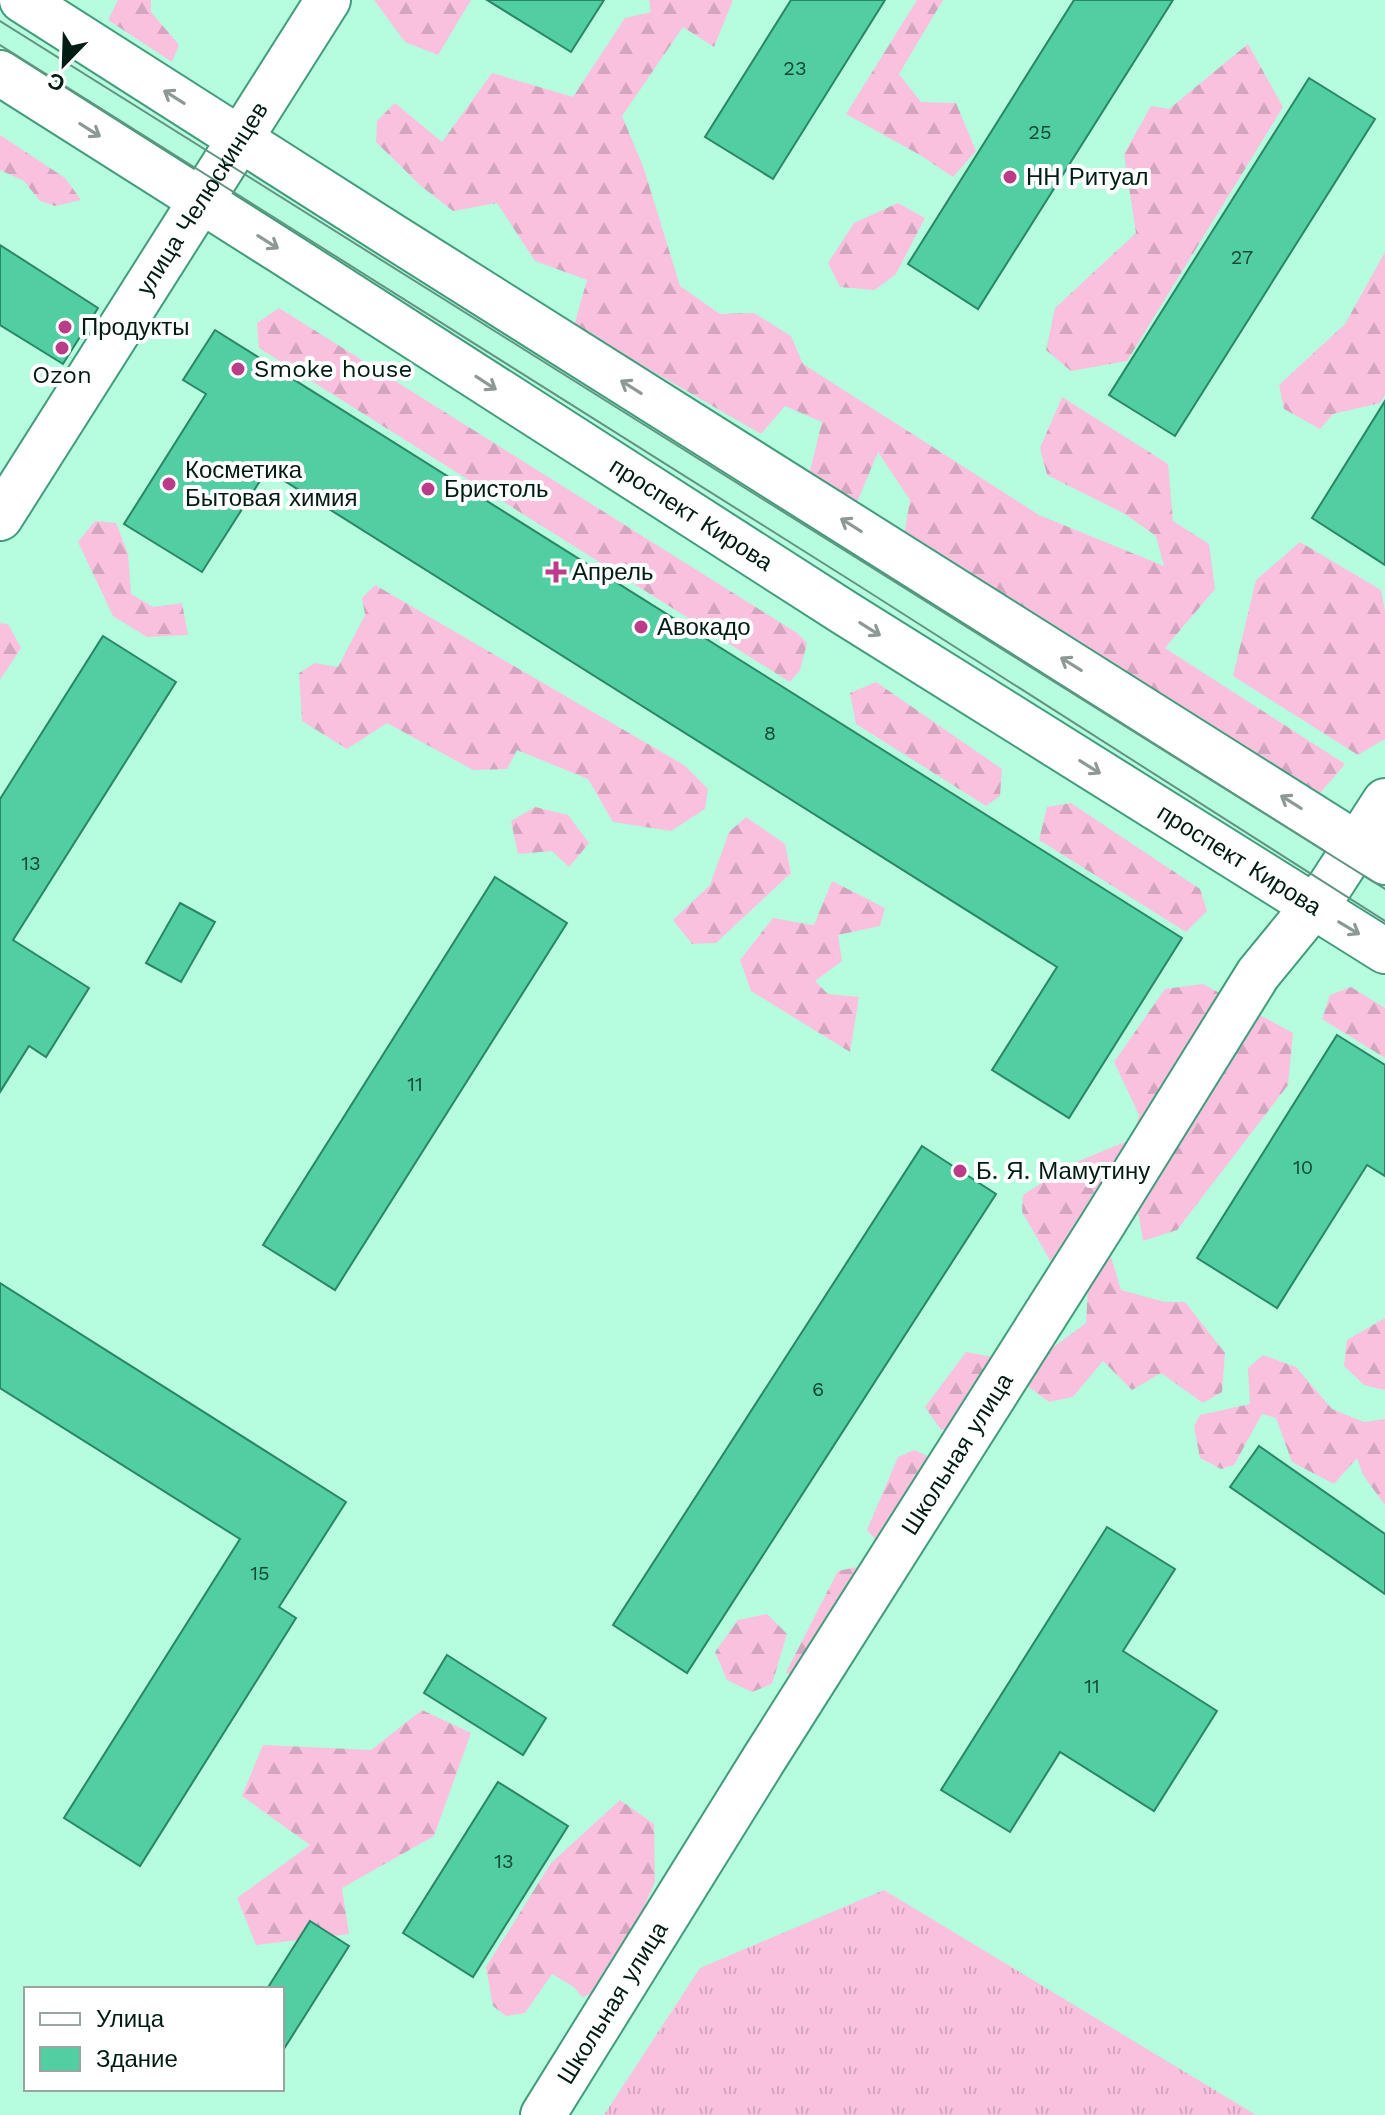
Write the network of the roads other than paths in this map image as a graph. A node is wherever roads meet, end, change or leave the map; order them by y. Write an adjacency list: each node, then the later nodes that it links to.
1 (22, 0): 4 (street, one-way to 1)
2 (328, 0): 4 (street, улица Челюскинцев)
3 (0, 73): 5 (street, проспект Кирова, one-way to 5)
4 (240, 139): 5 (street, улица Челюскинцев); 8 (street, one-way to 4)
5 (202, 200): 6 (street, улица Челюскинцев); 9 (street, проспект Кирова, one-way to 9)
6 (0, 518)
7 (1385, 801): 8 (street, Школьная улица)
8 (1371, 853): 9 (street, Школьная улица)
9 (1313, 907): 10 (street, проспект Кирова, one-way to 10); 11 (street, Школьная улица)
10 (1385, 951)
11 (543, 2115)

